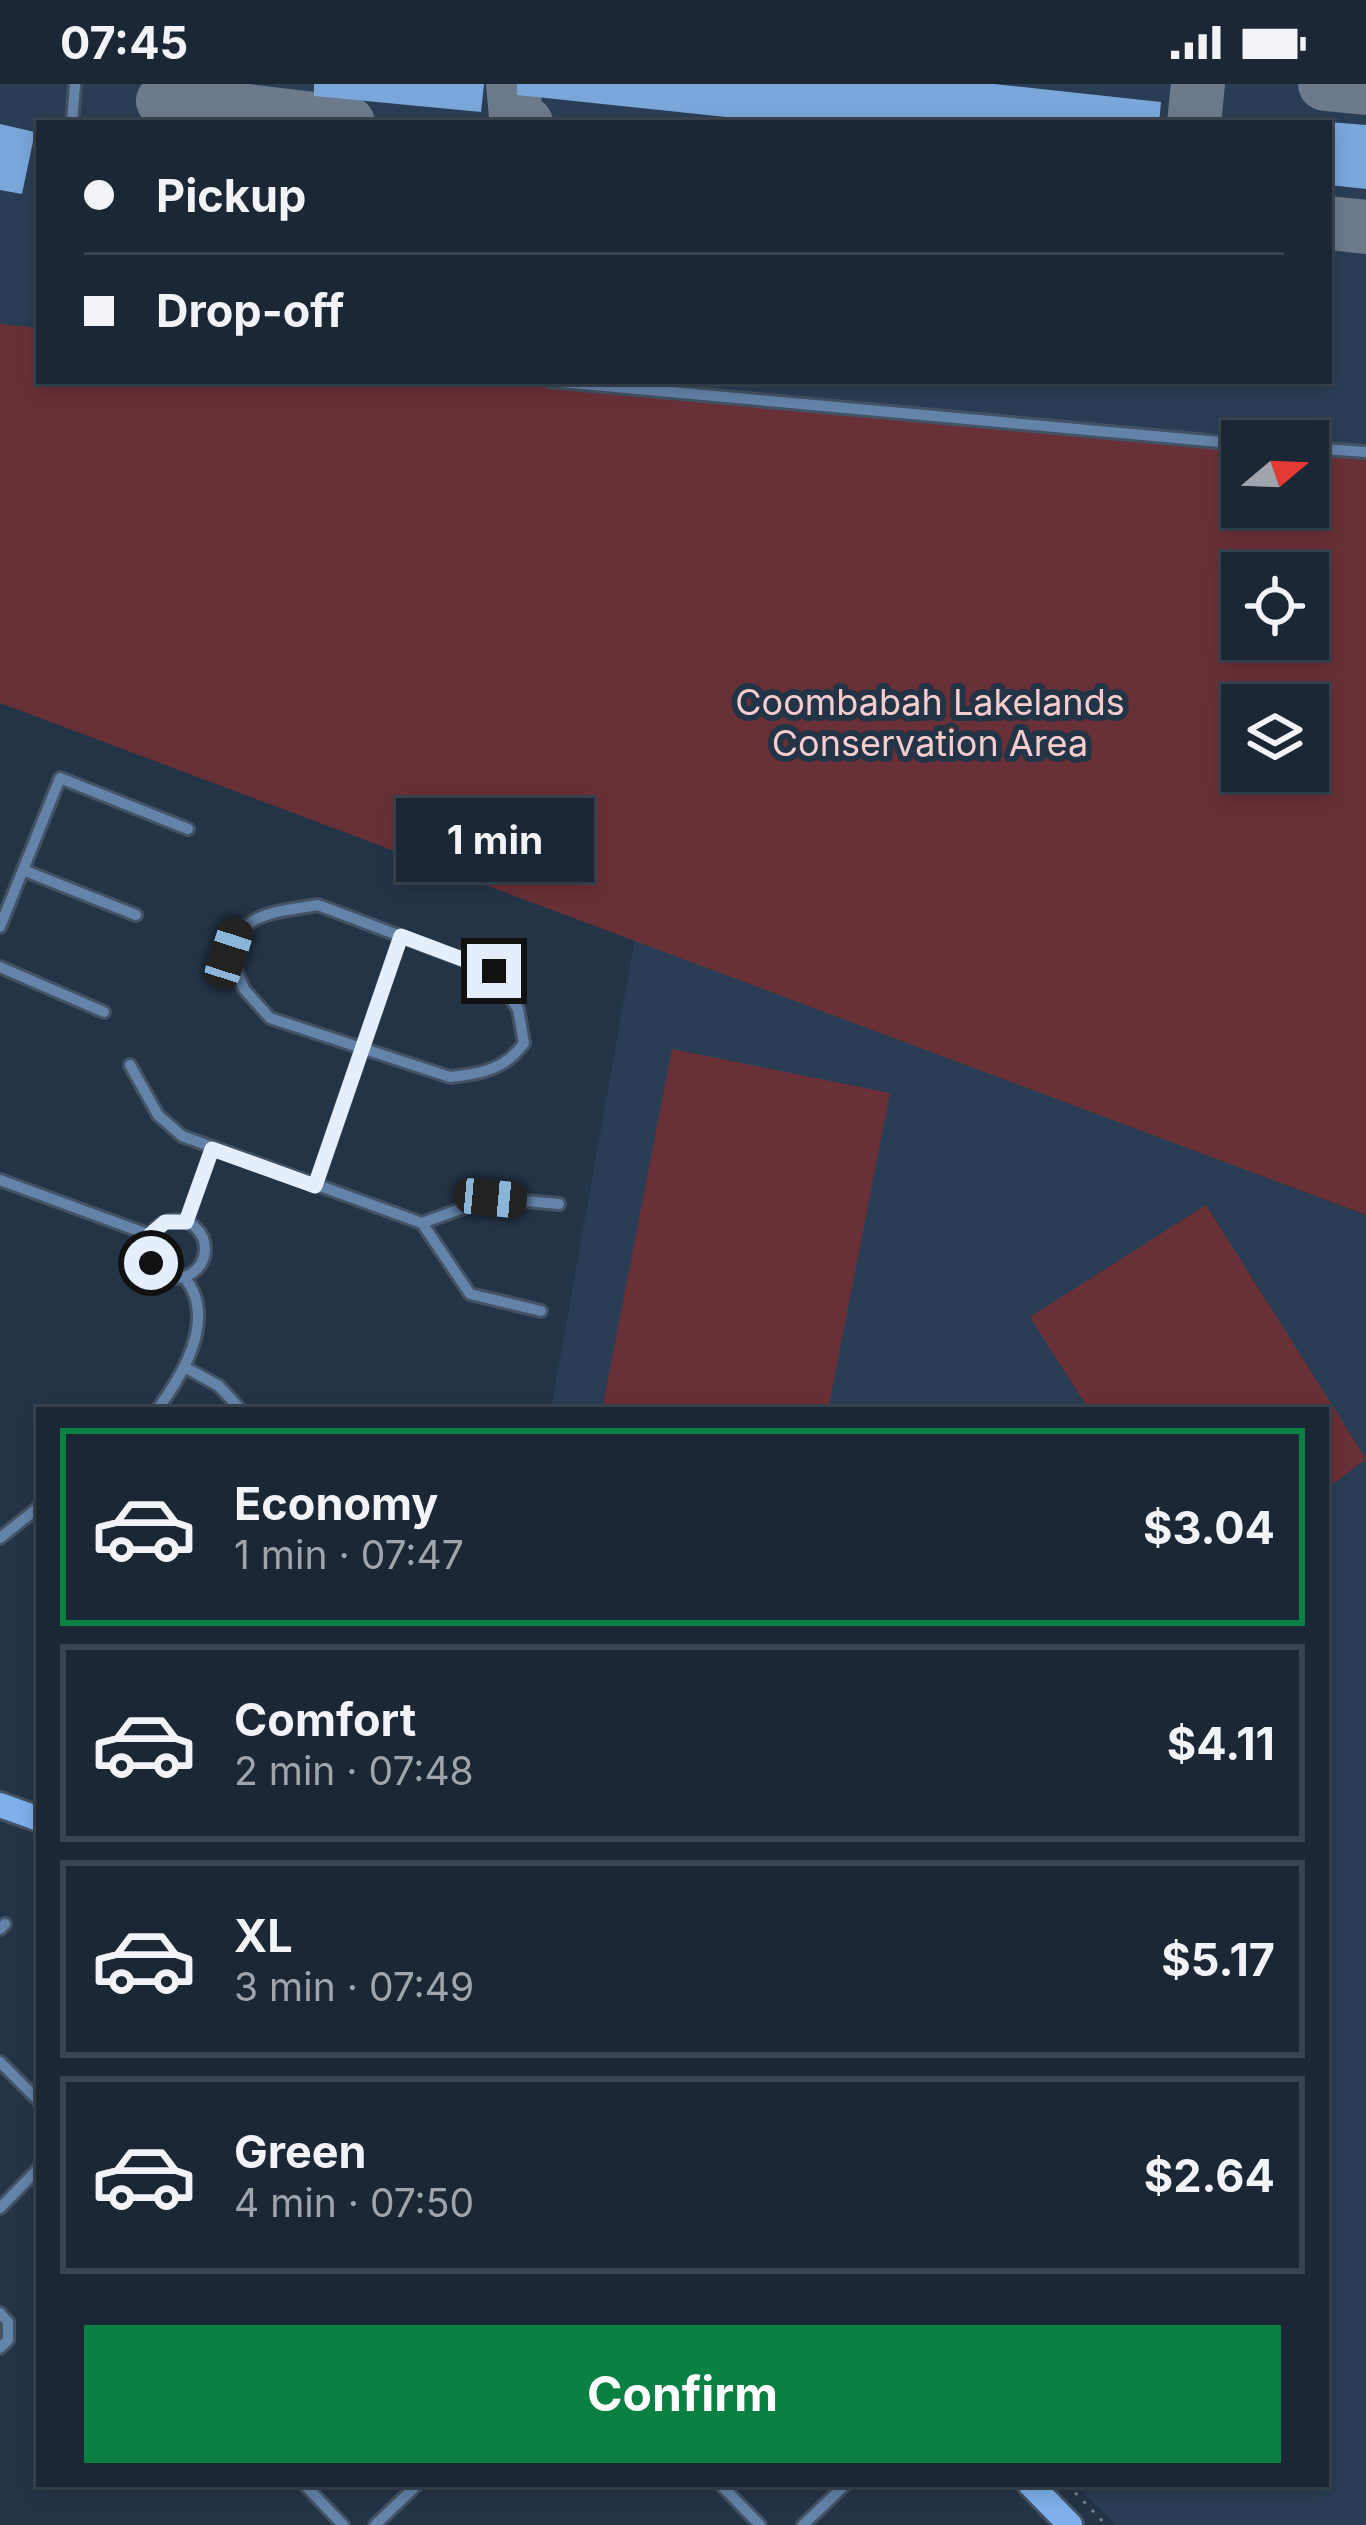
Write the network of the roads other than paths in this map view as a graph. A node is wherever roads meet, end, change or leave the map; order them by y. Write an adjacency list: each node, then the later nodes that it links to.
1 (75, 84): 2 (lane)
2 (72, 120)
3 (582, 384): 4 (lane)
4 (1221, 442)
5 (1329, 449): 6 (lane)
6 (1366, 452)
7 (188, 829): 8 (lane)
8 (23, 870): 9 (lane); 10 (lane)
9 (136, 916)
10 (0, 927)
11 (401, 936): 14 (lane); 14 (lane); 14 (lane)
12 (0, 967): 13 (lane)
13 (104, 1012)
14 (362, 1049): 18 (lane)
15 (130, 1065): 16 (lane)
16 (212, 1149): 18 (lane); 20 (lane)
17 (0, 1180): 22 (lane)
18 (315, 1186): 21 (lane)
19 (559, 1204): 21 (lane)
20 (186, 1222): 22 (lane); 23 (lane)
21 (422, 1223): 24 (lane)
22 (150, 1235): 23 (lane)
23 (184, 1277): 25 (lane)
24 (541, 1311)
25 (188, 1369): 26 (lane); 27 (lane)
26 (160, 1407)
27 (238, 1407)
28 (36, 1509): 29 (lane)
29 (0, 1538)
30 (0, 1805): 31 (street)
31 (36, 1818)
32 (0, 2062): 33 (lane)
33 (36, 2098)
34 (36, 2171): 35 (lane)
35 (0, 2208)
36 (0, 2313): 37 (lane)
37 (0, 2348)
38 (307, 2487): 43 (lane)
39 (415, 2487): 44 (lane)
40 (723, 2487): 45 (lane)
41 (843, 2487): 46 (lane)
42 (1033, 2487): 47 (street)
43 (343, 2525)
44 (375, 2525)
45 (760, 2525)
46 (803, 2525)
47 (1070, 2525)

